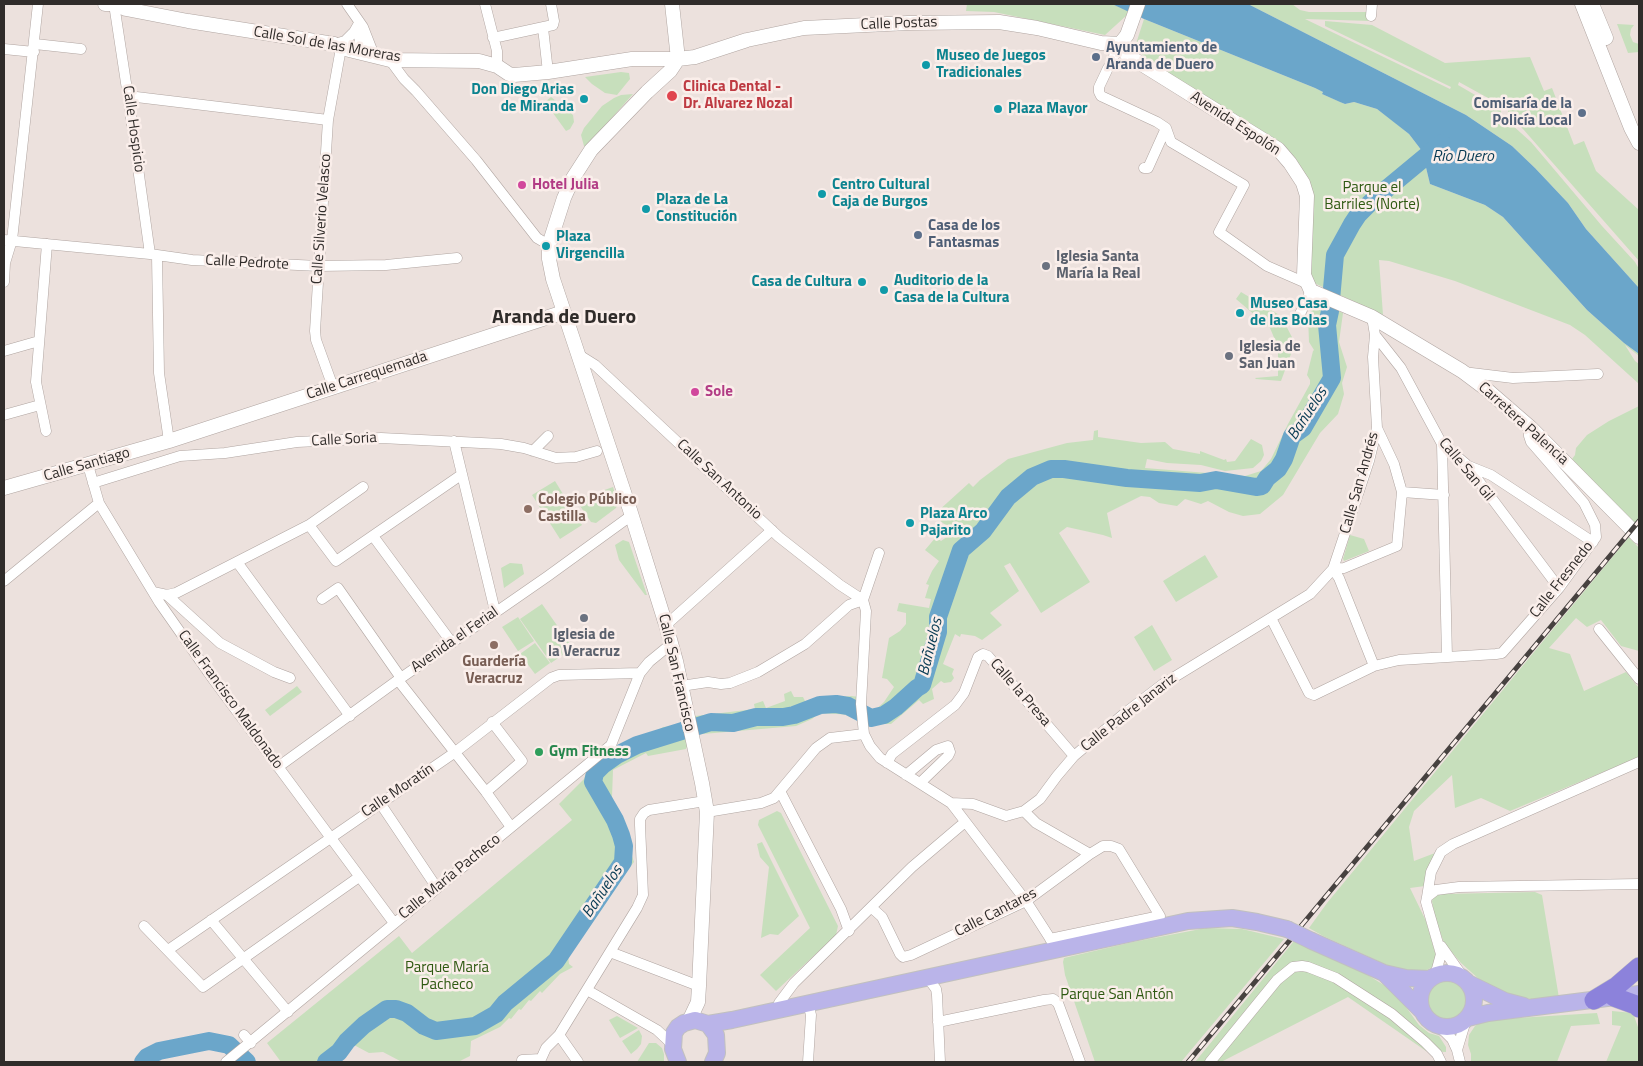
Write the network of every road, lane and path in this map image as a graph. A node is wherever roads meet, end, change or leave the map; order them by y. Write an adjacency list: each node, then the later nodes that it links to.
1 (38, 4): 18 (street)
2 (105, 4): 3 (street, Calle Sol de las Moreras)
3 (114, 4): 16 (street, Calle Sol de las Moreras); 30 (street, Calle Hospicio)
4 (347, 4): 13 (street)
5 (485, 4): 15 (street)
6 (551, 4): 14 (street)
7 (672, 4): 23 (street)
8 (1138, 4): 17 (street)
9 (1372, 4): 12 (street)
10 (1582, 4): 34 (street)
11 (1592, 4): 32 (street)
12 (1371, 16)
13 (357, 22): 16 (street); 21 (street)
14 (543, 28): 15 (street); 27 (street)
15 (493, 38): 25 (street)
16 (338, 46): 21 (street, Calle Sol de las Moreras); 31 (street, Calle Silverio Velasco)
17 (1119, 47): 23 (street, Calle Postas); 43 (street, Avenida Espolón)
18 (34, 48): 19 (street); 20 (street); 36 (street)
19 (4, 49)
20 (81, 49)
21 (367, 55): 24 (street, Calle Sol de las Moreras)
22 (411, 59): 24 (street, Calle Sol de las Moreras); 25 (street, Calle Sol de las Moreras); 29 (street)
23 (678, 59): 27 (street, Calle Postas); 38 (street)
24 (390, 60): 29 (street)
25 (497, 66): 28 (street, Calle Sol de las Moreras)
26 (1108, 68): 33 (street)
27 (548, 72): 28 (street, Calle Postas)
28 (509, 74)
29 (404, 79): 38 (street)
30 (128, 96): 31 (street); 39 (street, Calle Hospicio)
31 (328, 120): 41 (street, Calle Silverio Velasco)
32 (1639, 123)
33 (1166, 128): 35 (street); 43 (street)
34 (1639, 143)
35 (1144, 168)
36 (8, 240): 37 (street, Calle Pedrote); 42 (street)
37 (47, 244): 39 (street, Calle Pedrote); 48 (street)
38 (549, 245): 44 (street)
39 (154, 255): 41 (street, Calle Pedrote); 60 (street, Calle Hospicio)
40 (457, 258): 41 (street, Calle Pedrote)
41 (319, 266): 53 (street, Calle Silverio Velasco)
42 (4, 282)
43 (1312, 289): 45 (street); 46 (street, Carretera Palencia)
44 (564, 312): 50 (street, Calle San Francisco); 53 (street, Calle Carrequemada)
45 (1298, 318)
46 (1372, 318): 47 (street, Calle San Gil); 51 (street, Carretera Palencia)
47 (1376, 335): 57 (street, Calle San Andrés); 62 (street, Calle San Gil)
48 (39, 341): 49 (street); 54 (street)
49 (4, 351)
50 (579, 355): 74 (street, Calle San Francisco); 76 (street, Calle San Antonio)
51 (1462, 371): 52 (street); 56 (street, Carretera Palencia)
52 (1598, 374)
53 (333, 387): 60 (street, Calle Carrequemada)
54 (40, 405): 55 (street); 58 (street)
55 (4, 414)
56 (1529, 426): 78 (street, Carretera Palencia); 79 (street, Calle Fresnedo)
57 (1377, 428): 71 (street); 82 (street, Calle San Andrés)
58 (46, 431)
59 (548, 436): 63 (street)
60 (170, 441): 66 (street, Calle Santiago)
61 (454, 441): 63 (street, Calle Soria); 67 (street); 68 (street, Calle Soria)
62 (1442, 444): 65 (street, Calle San Gil); 72 (street)
63 (533, 451): 64 (street, Calle Soria)
64 (597, 451)
65 (1466, 464): 79 (street); 84 (street, Calle San Gil)
66 (88, 465): 68 (street, Calle Francisco Maldonado); 70 (street, Calle Santiago)
67 (461, 475): 77 (street); 89 (street)
68 (93, 483): 73 (street, Calle Francisco Maldonado)
69 (363, 487): 75 (street)
70 (4, 488)
71 (1402, 492): 72 (street); 82 (street)
72 (1444, 494): 95 (street)
73 (99, 503): 83 (street); 85 (street, Calle Francisco Maldonado)
74 (632, 515): 89 (street, Avenida el Ferial); 91 (street, Calle San Francisco)
75 (310, 525): 77 (street); 81 (street)
76 (772, 530): 88 (street, Calle San Antonio); 91 (street)
77 (373, 536): 93 (street)
78 (1639, 537)
79 (1593, 542): 84 (street, Calle Fresnedo)
80 (880, 553): 88 (street)
81 (237, 562): 86 (street); 102 (street)
82 (1333, 569): 90 (street, Calle Padre Janariz); 96 (street)
83 (4, 581)
84 (1559, 588): 95 (street, Calle Fresnedo)
85 (153, 592): 86 (street); 109 (street, Calle Francisco Maldonado)
86 (167, 595): 98 (street)
87 (322, 599): 99 (street)
88 (863, 600): 101 (street); 104 (street)
89 (495, 612): 93 (street, Avenida el Ferial)
90 (1271, 618): 96 (street); 106 (street, Calle Padre Janariz)
91 (666, 625): 94 (street, Calle San Francisco)
92 (1599, 629): 100 (street)
93 (452, 642): 99 (street, Avenida el Ferial)
94 (671, 644): 97 (street); 101 (street, Calle San Francisco)
95 (1447, 657): 96 (street)
96 (1374, 666)
97 (640, 672): 103 (street, Calle Moratín); 119 (street, Calle María Pacheco)
98 (290, 678)
99 (399, 679): 102 (street, Avenida el Ferial); 105 (street)
100 (1639, 679)
101 (681, 686): 116 (street, Calle San Francisco)
102 (350, 716): 109 (street, Avenida el Ferial)
103 (492, 722): 105 (street, Calle Moratín); 113 (street)
104 (864, 734): 108 (street); 112 (street)
105 (454, 753): 113 (street); 114 (street, Calle Moratín)
106 (1074, 756): 108 (street, Calle la Presa); 117 (street, Calle Padre Janariz)
107 (1639, 762): 125 (street)
108 (887, 763): 110 (street)
109 (278, 767): 120 (street, Calle Francisco Maldonado)
110 (906, 775): 111 (street); 111 (street)
111 (920, 783): 115 (street)
112 (780, 791): 116 (street); 131 (street)
113 (486, 792): 119 (street)
114 (380, 803): 120 (street, Calle Moratín); 124 (street)
115 (951, 803): 117 (street); 118 (street)
116 (706, 806): 135 (street); 143 (street, Calle San Francisco)
117 (1024, 811): 121 (street)
118 (965, 822): 126 (street); 127 (street)
119 (511, 827): 124 (street, Calle María Pacheco)
120 (331, 837): 122 (street, Calle Francisco Maldonado); 128 (street, Calle Moratín)
121 (1090, 854): 126 (street, Calle Cantares); 133 (street, Calle Cantares)
122 (359, 877): 129 (street, Calle Francisco Maldonado); 136 (street)
123 (1639, 884): 125 (street)
124 (437, 888): 129 (street, Calle María Pacheco)
125 (1427, 897): 132 (street)
126 (1026, 901): 127 (street, Calle Cantares); 133 (street)
127 (872, 908): 131 (street)
128 (211, 920): 134 (street, Calle Moratín); 136 (street)
129 (394, 923): 152 (street, Calle María Pacheco)
130 (144, 926): 134 (street)
131 (849, 931): 142 (street)
132 (1439, 943): 140 (street); 141 (street)
133 (1053, 944): 138 (main road, bridge); 139 (main road)
134 (168, 950): 136 (street)
135 (610, 952): 143 (street); 144 (street)
136 (242, 958): 152 (street)
137 (1639, 967): 147 (highway)
138 (1384, 973): 140 (main road); 153 (main road)
139 (927, 977): 148 (main road); 156 (street)
140 (1432, 978): 141 (main road); 153 (main road)
141 (1466, 981): 149 (main road); 154 (main road)
142 (794, 983): 148 (street); 151 (street)
143 (699, 986): 157 (street, Calle San Francisco)
144 (587, 990): 159 (street); 160 (street)
145 (1639, 994): 146 (main road)
146 (1614, 997): 147 (main road); 150 (highway)
147 (1594, 1000): 149 (main road)
148 (803, 1004): 151 (main road); 169 (street)
149 (1536, 1007): 154 (main road)
150 (1639, 1008)
151 (779, 1009): 155 (main road)
152 (288, 1012): 164 (street, Calle María Pacheco)
153 (1423, 1012): 158 (main road)
154 (1467, 1019): 158 (main road); 163 (street)
155 (732, 1020): 157 (main road); 161 (main road)
156 (938, 1022): 170 (street); 171 (street)
157 (694, 1023): 159 (street); 161 (main road); 162 (main road)
158 (1440, 1027): 163 (street)
159 (656, 1030): 162 (street)
160 (559, 1035): 166 (street); 167 (street)
161 (717, 1038): 168 (main road)
162 (674, 1055)
163 (1458, 1058)
164 (228, 1060)
165 (522, 1060): 166 (street)
166 (540, 1060)
167 (578, 1062)
168 (713, 1062)
169 (808, 1062)
170 (940, 1062)
171 (1080, 1062)
172 (1210, 1062): 173 (street)
173 (1441, 1062)

